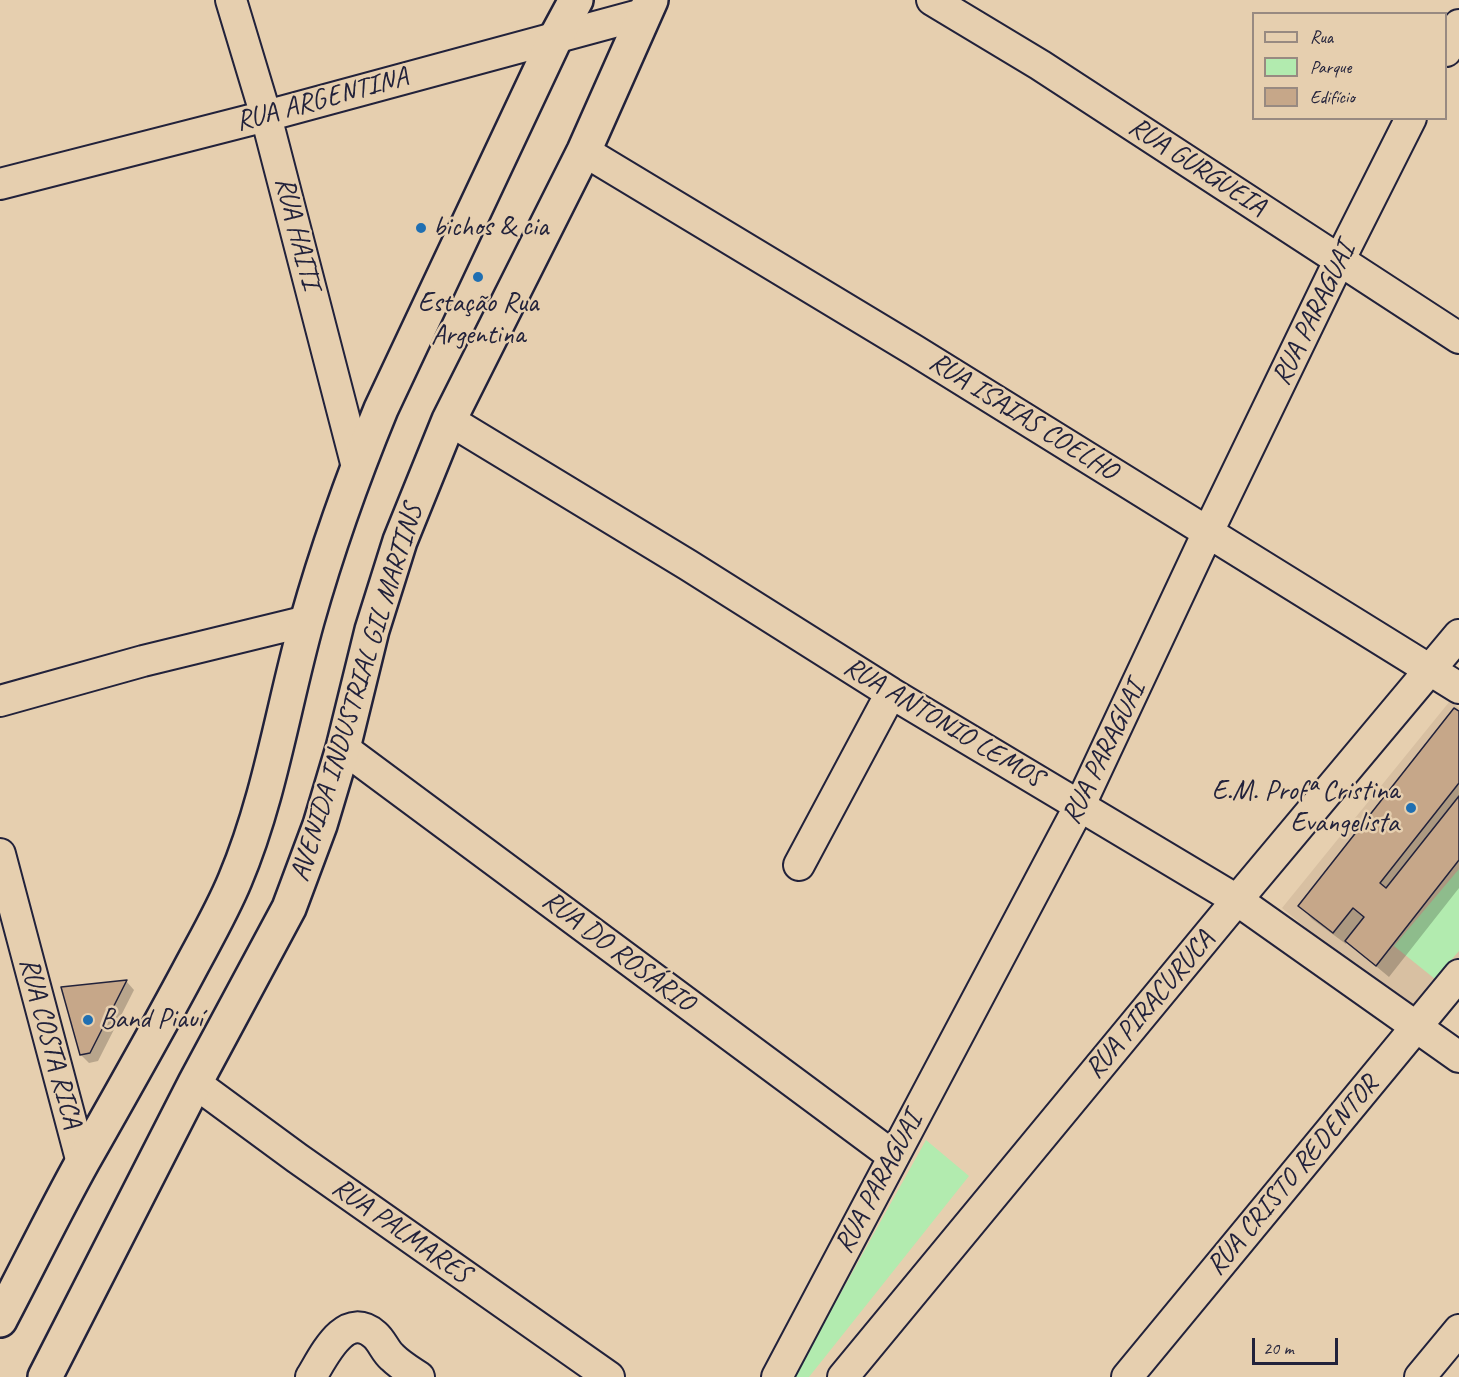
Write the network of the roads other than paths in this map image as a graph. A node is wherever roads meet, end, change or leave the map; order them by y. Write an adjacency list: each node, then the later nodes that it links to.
1 (231, 0): 8 (street, RUA HAITI)
2 (576, 0): 6 (main road, AVENIDA INDUSTRIAL GIL MARTINS)
3 (932, 0): 12 (street, RUA GURGUEIA)
4 (647, 7): 6 (street, RUA ARGENTINA); 10 (main road, AVENIDA INDUSTRIAL GIL MARTINS)
5 (1459, 25): 7 (street)
6 (556, 37): 8 (street, RUA ARGENTINA); 15 (main road, AVENIDA INDUSTRIAL GIL MARTINS)
7 (1447, 49)
8 (266, 116): 11 (street, RUA ARGENTINA); 15 (street, RUA HAITI)
9 (1410, 120): 12 (street, RUA PARAGUAI)
10 (584, 151): 14 (main road, AVENIDA INDUSTRIAL GIL MARTINS); 16 (street, RUA ISAIAS COELHO)
11 (0, 184)
12 (1340, 260): 13 (street, RUA GURGUEIA); 16 (street, RUA PARAGUAI)
13 (1459, 338)
14 (449, 420): 21 (street, RUA ANTONIO LEMOS); 23 (main road, AVENIDA INDUSTRIAL GIL MARTINS)
15 (357, 468): 17 (main road, AVENIDA INDUSTRIAL GIL MARTINS)
16 (1208, 532): 19 (street, RUA ISAIAS COELHO); 24 (street, RUA PARAGUAI)
17 (307, 621): 22 (street); 33 (main road, AVENIDA INDUSTRIAL GIL MARTINS)
18 (1459, 635): 19 (street, RUA PIRACURUCA)
19 (1431, 669): 20 (street, RUA ISAIAS COELHO); 27 (street, RUA PIRACURUCA)
20 (1459, 688)
21 (891, 693): 24 (street, RUA ANTONIO LEMOS); 26 (street)
22 (0, 701)
23 (343, 748): 31 (main road, AVENIDA INDUSTRIAL GIL MARTINS); 32 (street, RUA DO ROSÁRIO)
24 (1080, 805): 27 (street, RUA ANTONIO LEMOS); 32 (street, RUA PARAGUAI)
25 (0, 854): 33 (street, RUA COSTA RICA)
26 (799, 864)
27 (1237, 900): 29 (street, RUA ANTONIO LEMOS); 42 (street, RUA PIRACURUCA)
28 (1459, 975): 29 (street, RUA CRISTO REDENTOR)
29 (1417, 1027): 30 (street, RUA ANTONIO LEMOS); 43 (street, RUA CRISTO REDENTOR)
30 (1459, 1057)
31 (195, 1083): 37 (main road, AVENIDA INDUSTRIAL GIL MARTINS); 40 (street, RUA PALMARES)
32 (893, 1156): 41 (street, RUA PARAGUAI)
33 (82, 1163): 34 (main road, AVENIDA INDUSTRIAL GIL MARTINS)
34 (0, 1320)
35 (1459, 1330): 44 (street)
36 (384, 1367): 38 (street); 39 (street)
37 (45, 1377)
38 (311, 1377)
39 (419, 1377)
40 (609, 1377)
41 (777, 1377)
42 (843, 1377)
43 (1127, 1377)
44 (1420, 1377)

